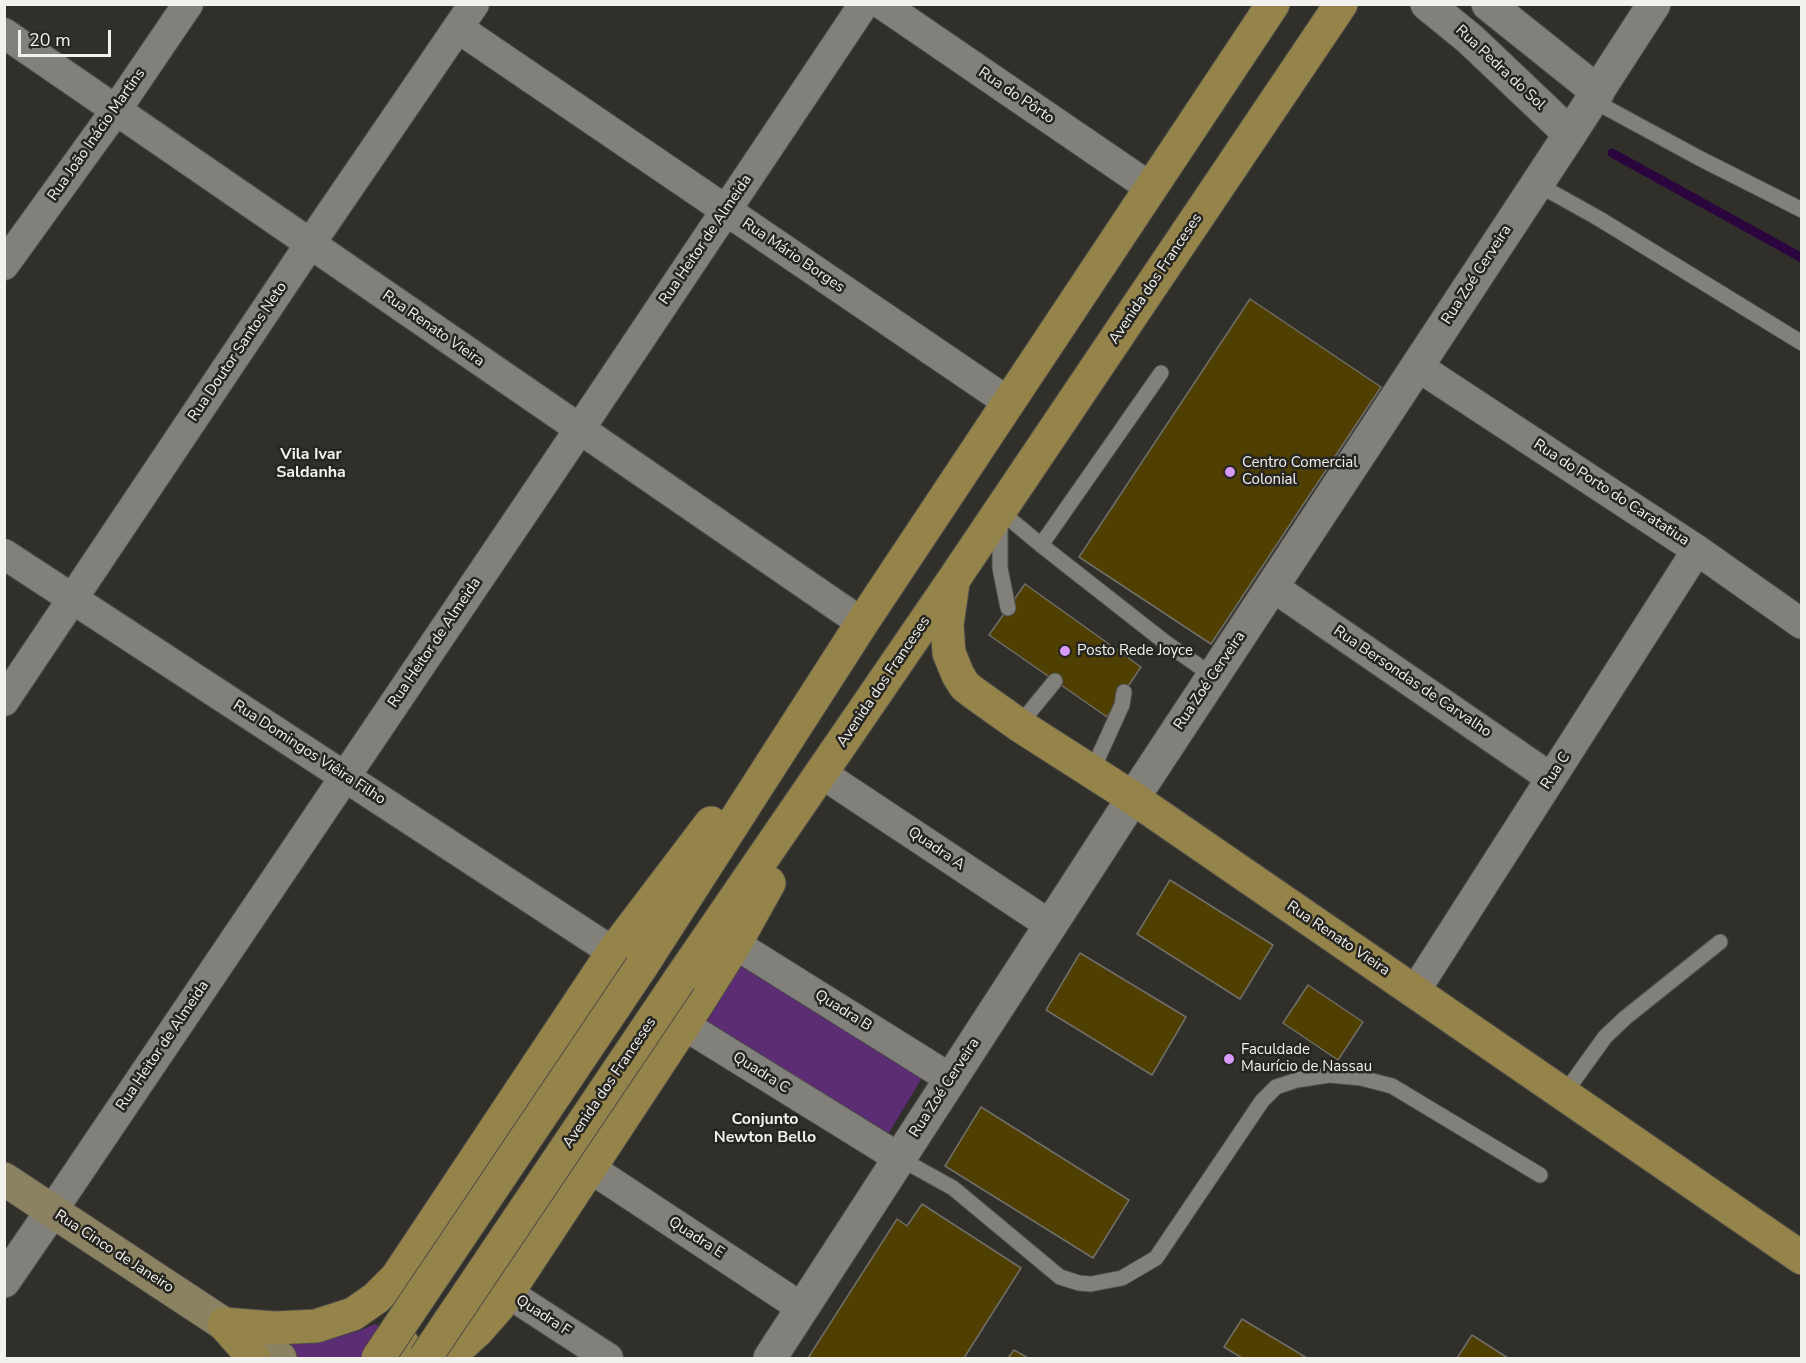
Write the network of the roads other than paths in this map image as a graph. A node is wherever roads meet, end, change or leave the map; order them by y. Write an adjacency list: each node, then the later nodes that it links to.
1 (188, 4): 12 (street, Rua João Inácio Martins)
2 (864, 4): 16 (street, Rua Heitor de Almeida)
3 (882, 4): 15 (street, Rua do Pôrto)
4 (1273, 4): 15 (main road)
5 (1427, 4): 13 (street, Rua Pedra do Sol)
6 (1488, 4): 11 (street)
7 (1654, 4): 11 (street, Rua Zoé Cerveira)
8 (466, 16): 16 (street, Rua Mário Borges); 18 (street, Rua Doutor Santos Neto)
9 (1334, 16): 25 (main road, Avenida dos Franceses)
10 (4, 33): 12 (street, Rua Renato Vieira)
11 (1595, 96): 13 (street, Rua Zoé Cerveira); 17 (lane)
12 (116, 110): 18 (street, Rua Renato Vieira); 19 (street, Rua João Inácio Martins)
13 (1570, 134): 14 (street, Rua Zoé Cerveira)
14 (1537, 184): 20 (lane); 21 (street, Rua Zoé Cerveira)
15 (1151, 188): 23 (main road)
16 (726, 210): 23 (street, Rua Mário Borges); 24 (street, Rua Heitor de Almeida)
17 (1802, 210)
18 (310, 244): 24 (street, Rua Renato Vieira); 31 (street, Rua Doutor Santos Neto)
19 (4, 265)
20 (1802, 343)
21 (1417, 366): 27 (street, Rua do Porto do Caratatiua); 30 (street, Rua Zoé Cerveira)
22 (1161, 373): 26 (lane)
23 (1008, 402): 33 (main road)
24 (579, 430): 33 (street, Rua Renato Vieira); 42 (street, Rua Heitor de Almeida)
25 (1000, 511): 26 (lane); 29 (main road, Avenida dos Franceses); 32 (lane)
26 (1041, 546): 35 (lane)
27 (1697, 550): 34 (street, Rua do Porto do Caratatiua); 43 (street, Rua C)
28 (4, 554): 31 (street, Rua Domingos Viêira Filho)
29 (954, 579): 39 (main road, Rua Renato Vieira); 41 (main road, Avenida dos Franceses)
30 (1273, 586): 35 (street, Rua Zoé Cerveira); 43 (street, Rua Bersondas de Carvalho)
31 (73, 598): 38 (street, Rua Doutor Santos Neto); 42 (street, Rua Domingos Viêira Filho)
32 (1008, 608)
33 (862, 623): 48 (main road); 64 (main road, bridge)
34 (1802, 624)
35 (1213, 676): 44 (street, Rua Zoé Cerveira)
36 (1055, 681): 39 (lane)
37 (1124, 692): 40 (lane)
38 (4, 701)
39 (1019, 725): 40 (main road, Rua Renato Vieira)
40 (1092, 771): 44 (main road, Rua Renato Vieira)
41 (821, 773): 45 (street, Quadra A); 47 (main road); 67 (main road, Avenida dos Franceses, bridge)
42 (345, 776): 48 (street, Rua Domingos Viêira Filho); 57 (street, Rua Heitor de Almeida)
43 (1551, 778): 49 (street, Rua C)
44 (1133, 798): 45 (street, Rua Zoé Cerveira); 49 (main road, Rua Renato Vieira)
45 (1050, 925): 51 (street, Rua Zoé Cerveira)
46 (1720, 942): 52 (lane)
47 (735, 944): 50 (main road); 51 (street, Quadra B)
48 (613, 952): 59 (main road)
49 (1415, 991): 52 (main road, Rua Renato Vieira)
50 (684, 1025): 53 (street, Quadra C); 54 (main road)
51 (951, 1079): 53 (street, Rua Zoé Cerveira)
52 (1564, 1094): 58 (main road, Rua Renato Vieira)
53 (899, 1158): 55 (lane); 62 (street, Rua Zoé Cerveira)
54 (590, 1168): 61 (main road); 62 (street, Quadra E)
55 (1540, 1174)
56 (4, 1179): 57 (main road, Rua Cinco de Janeiro)
57 (52, 1210): 60 (street, Rua Heitor de Almeida); 63 (main road, Rua Cinco de Janeiro)
58 (1802, 1258)
59 (407, 1261): 63 (main road); 64 (main road)
60 (4, 1281)
61 (508, 1293): 64 (main road); 68 (street, Quadra F)
62 (802, 1308): 69 (street, Rua Zoé Cerveira)
63 (224, 1324): 65 (main road); 66 (main road, Rua Cinco de Janeiro)
64 (395, 1351)
65 (254, 1359)
66 (280, 1359)
67 (425, 1359)
68 (608, 1359)
69 (770, 1359)

